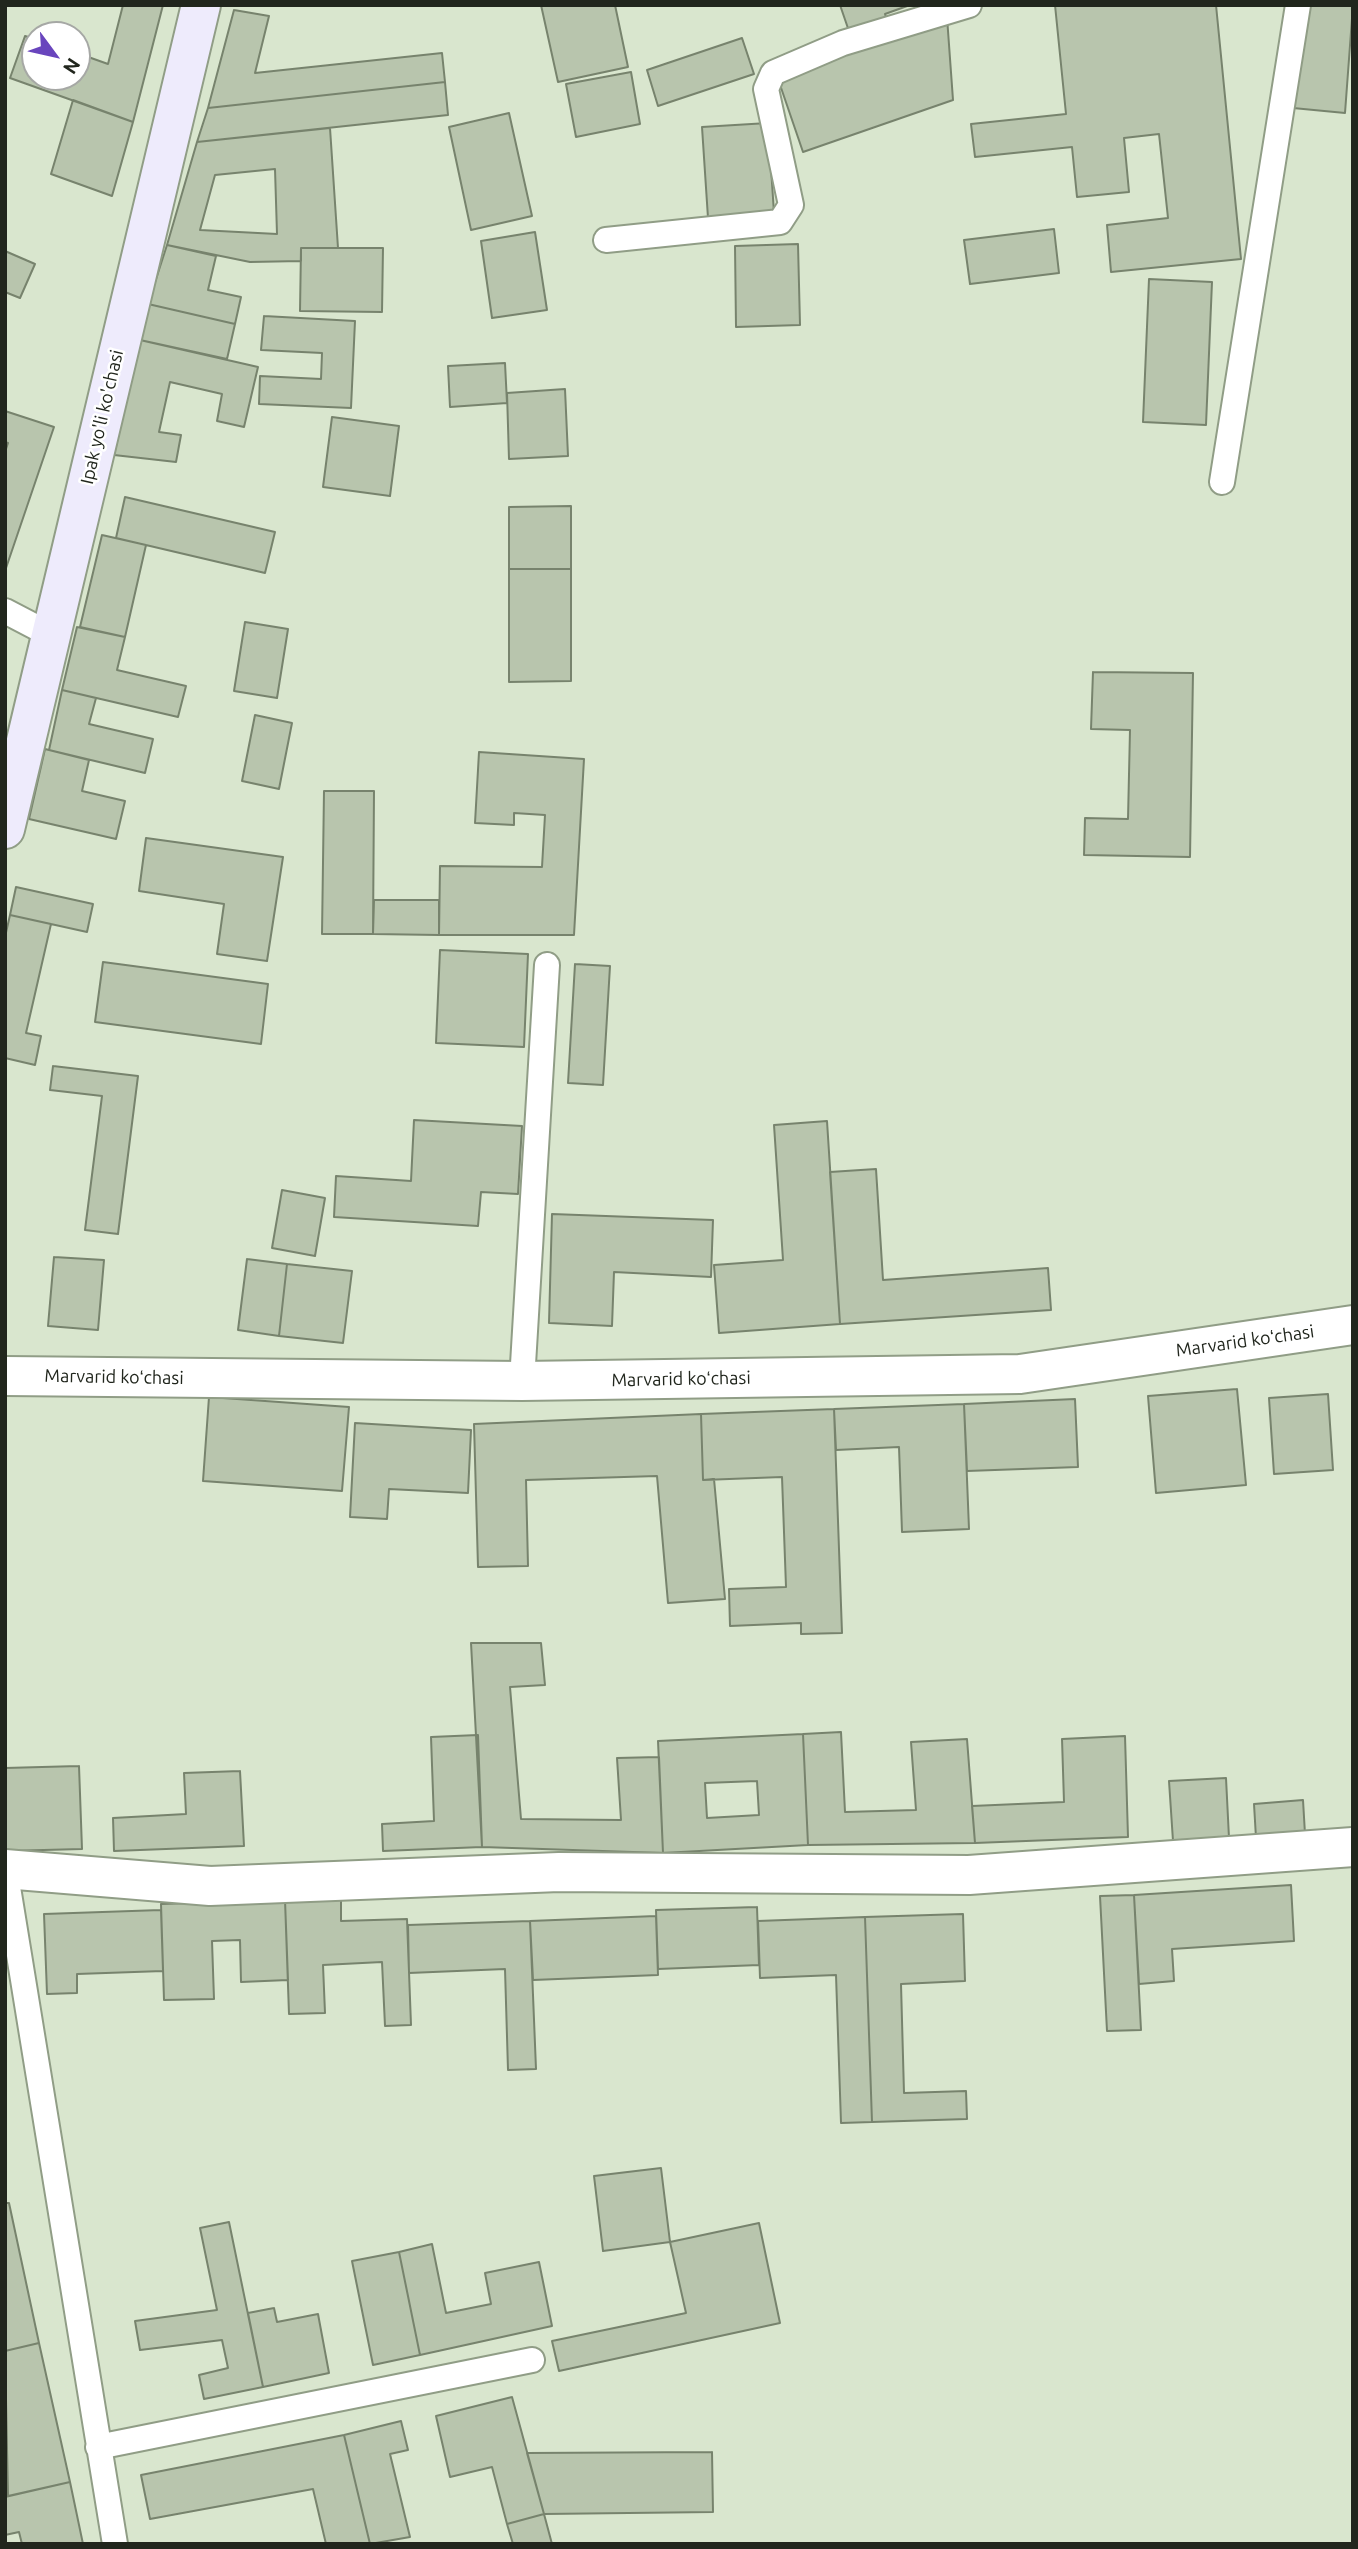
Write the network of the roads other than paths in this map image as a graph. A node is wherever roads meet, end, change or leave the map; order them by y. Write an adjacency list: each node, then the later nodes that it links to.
1 (201, 5): 7 (main road, Ipak yo'li ko'chasi)
2 (969, 5): 4 (lane)
3 (1298, 5): 5 (lane)
4 (606, 240)
5 (1222, 482)
6 (5, 611): 7 (lane)
7 (51, 635): 8 (main road, Ipak yo'li ko'chasi)
8 (5, 829)
9 (547, 965): 12 (lane)
10 (1353, 1325): 12 (street, Marvarid koʻchasi)
11 (5, 1376): 12 (street, Marvarid koʻchasi)
12 (522, 1381)
13 (1353, 1847): 14 (street)
14 (5, 1868): 16 (lane)
15 (533, 2360): 16 (lane)
16 (98, 2447): 17 (lane)
17 (115, 2544)

